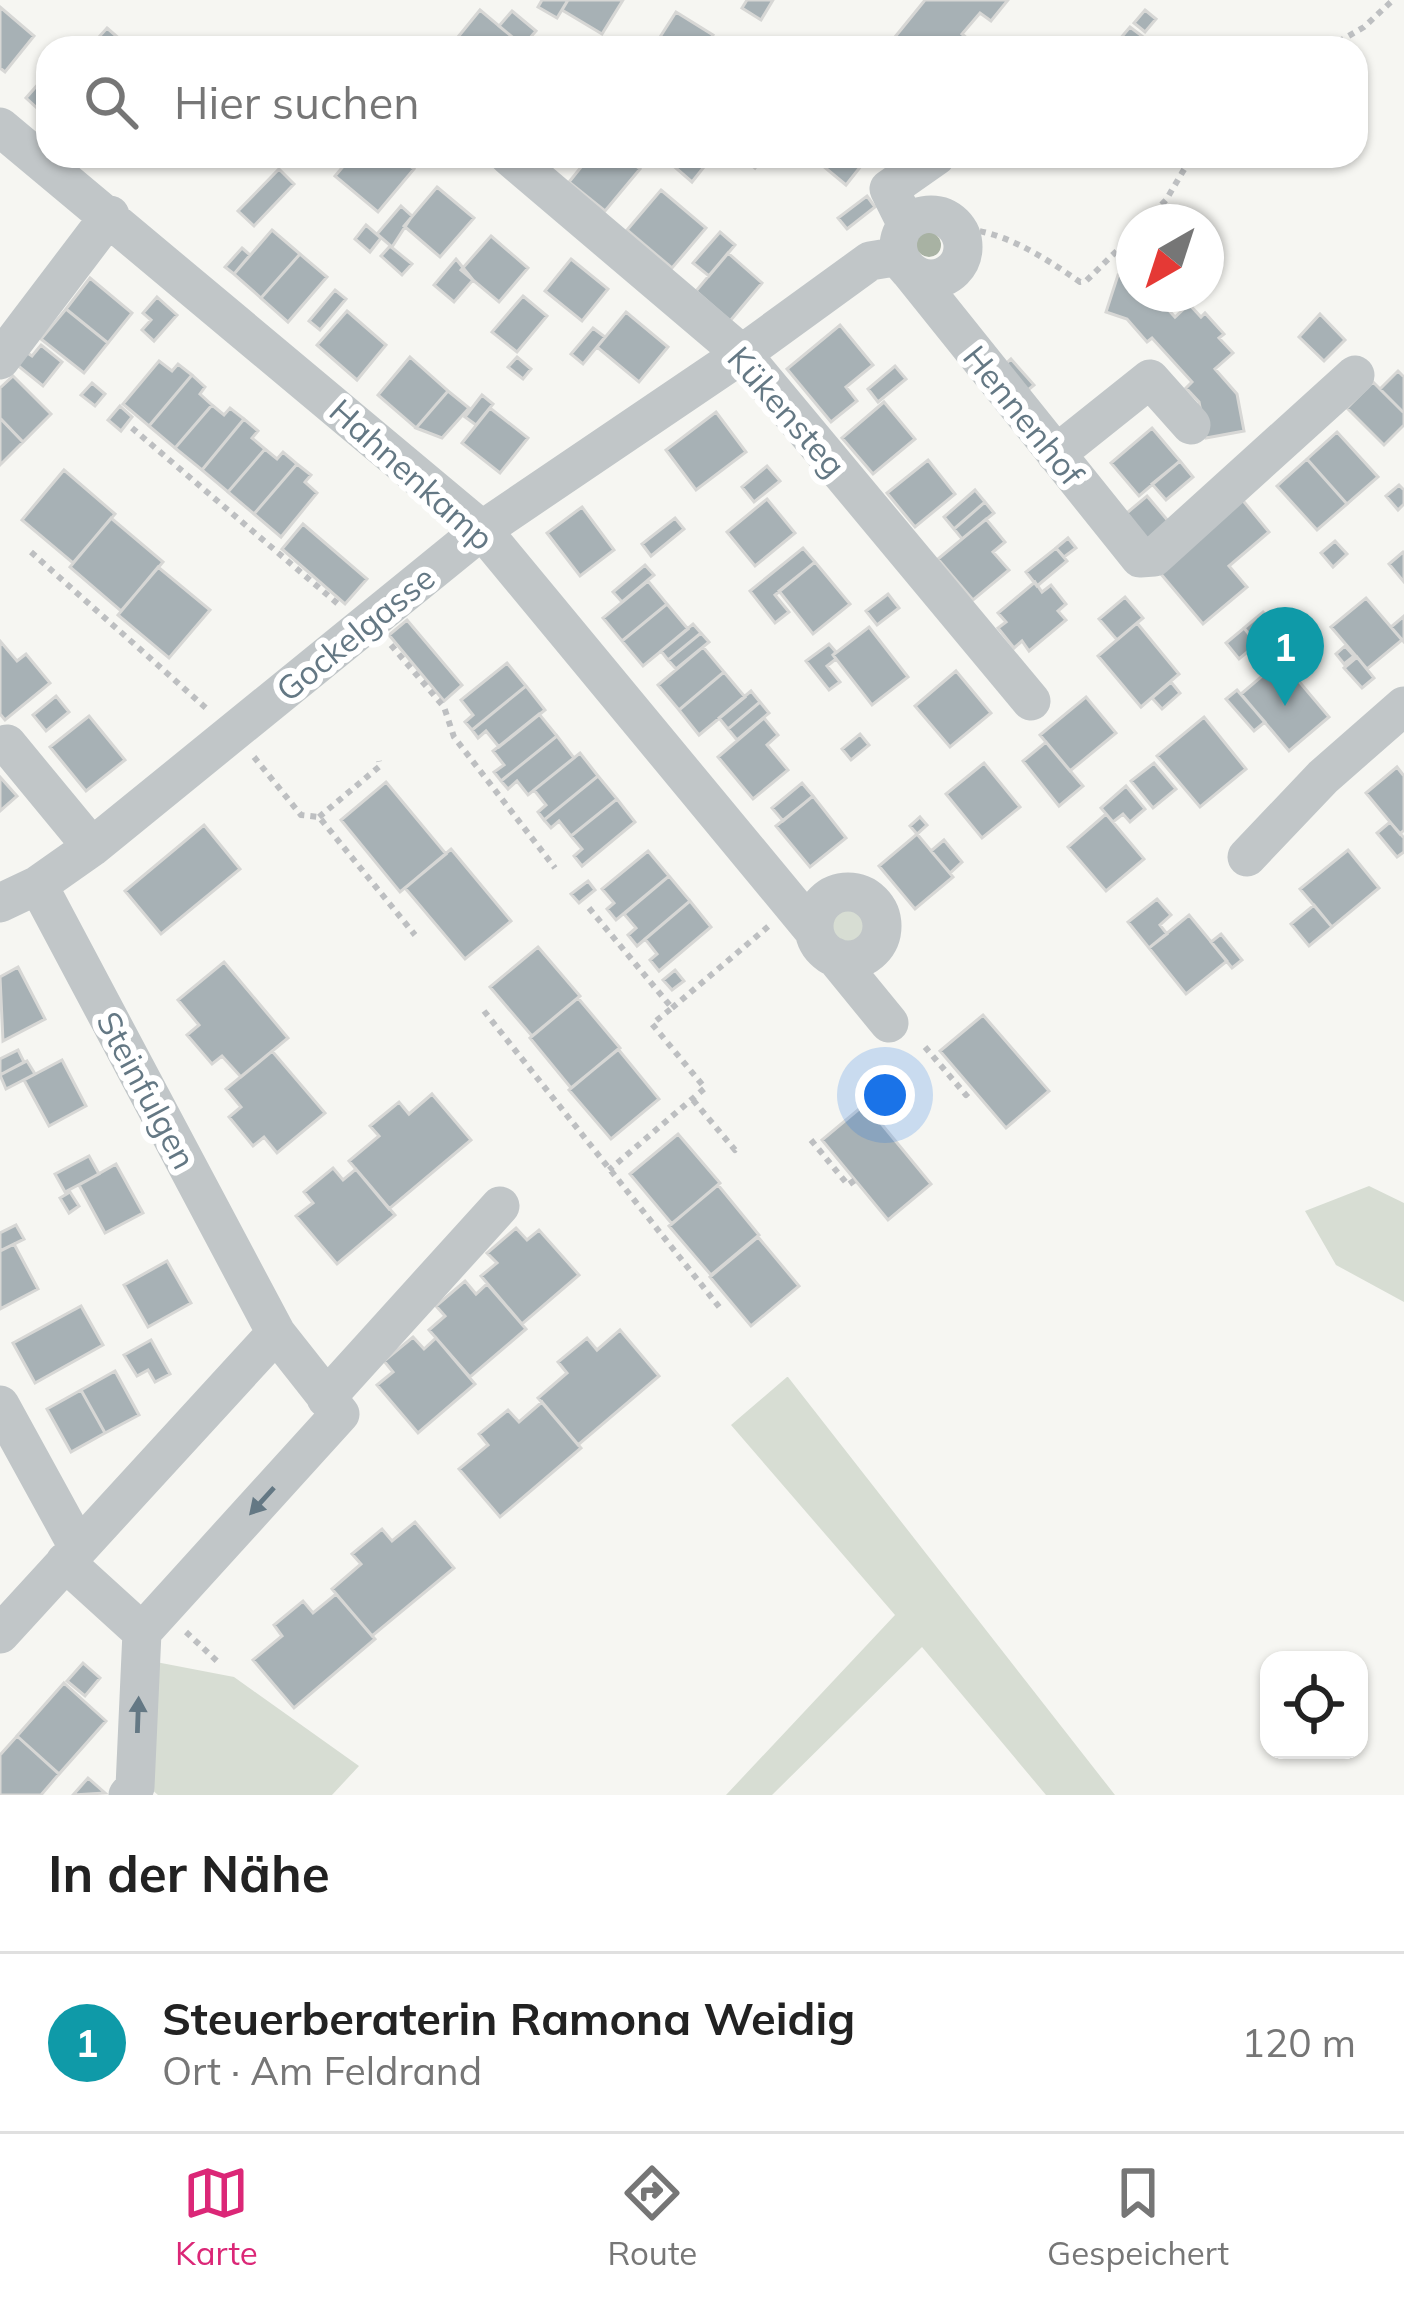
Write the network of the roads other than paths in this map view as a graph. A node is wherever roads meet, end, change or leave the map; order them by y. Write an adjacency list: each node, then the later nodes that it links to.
1 (0, 127): 2 (street, Hahnenkamp)
2 (36, 156)
3 (51, 168): 6 (street, Hahnenkamp)
4 (523, 168): 8 (street, Kükensteg)
5 (919, 168): 7 (street)
6 (110, 215): 9 (street); 13 (street, Hahnenkamp)
7 (905, 251): 7 (street); 8 (street); 12 (street, Hennenhof)
8 (742, 354): 13 (street, Gockelgasse); 14 (street, Kükensteg)
9 (0, 360)
10 (1355, 375): 12 (street, Hennenhof)
11 (1191, 424): 12 (street)
12 (1056, 454)
13 (482, 530): 17 (street, Gockelgasse); 21 (street, Hahnenkamp)
14 (1031, 701)
15 (1404, 706): 18 (street)
16 (7, 744): 17 (street)
17 (92, 847): 19 (street, Gockelgasse)
18 (1247, 856)
19 (38, 885): 20 (street); 23 (street, Steinfulgen)
20 (0, 903)
21 (889, 1023)
22 (500, 1206): 25 (street)
23 (276, 1333): 25 (street, Steinfulgen); 26 (street)
24 (0, 1405): 26 (street)
25 (333, 1406): 27 (street, one-way to 27)
26 (72, 1554): 27 (street); 28 (street)
27 (152, 1622): 29 (street, one-way to 27)
28 (0, 1634)
29 (128, 1795)

